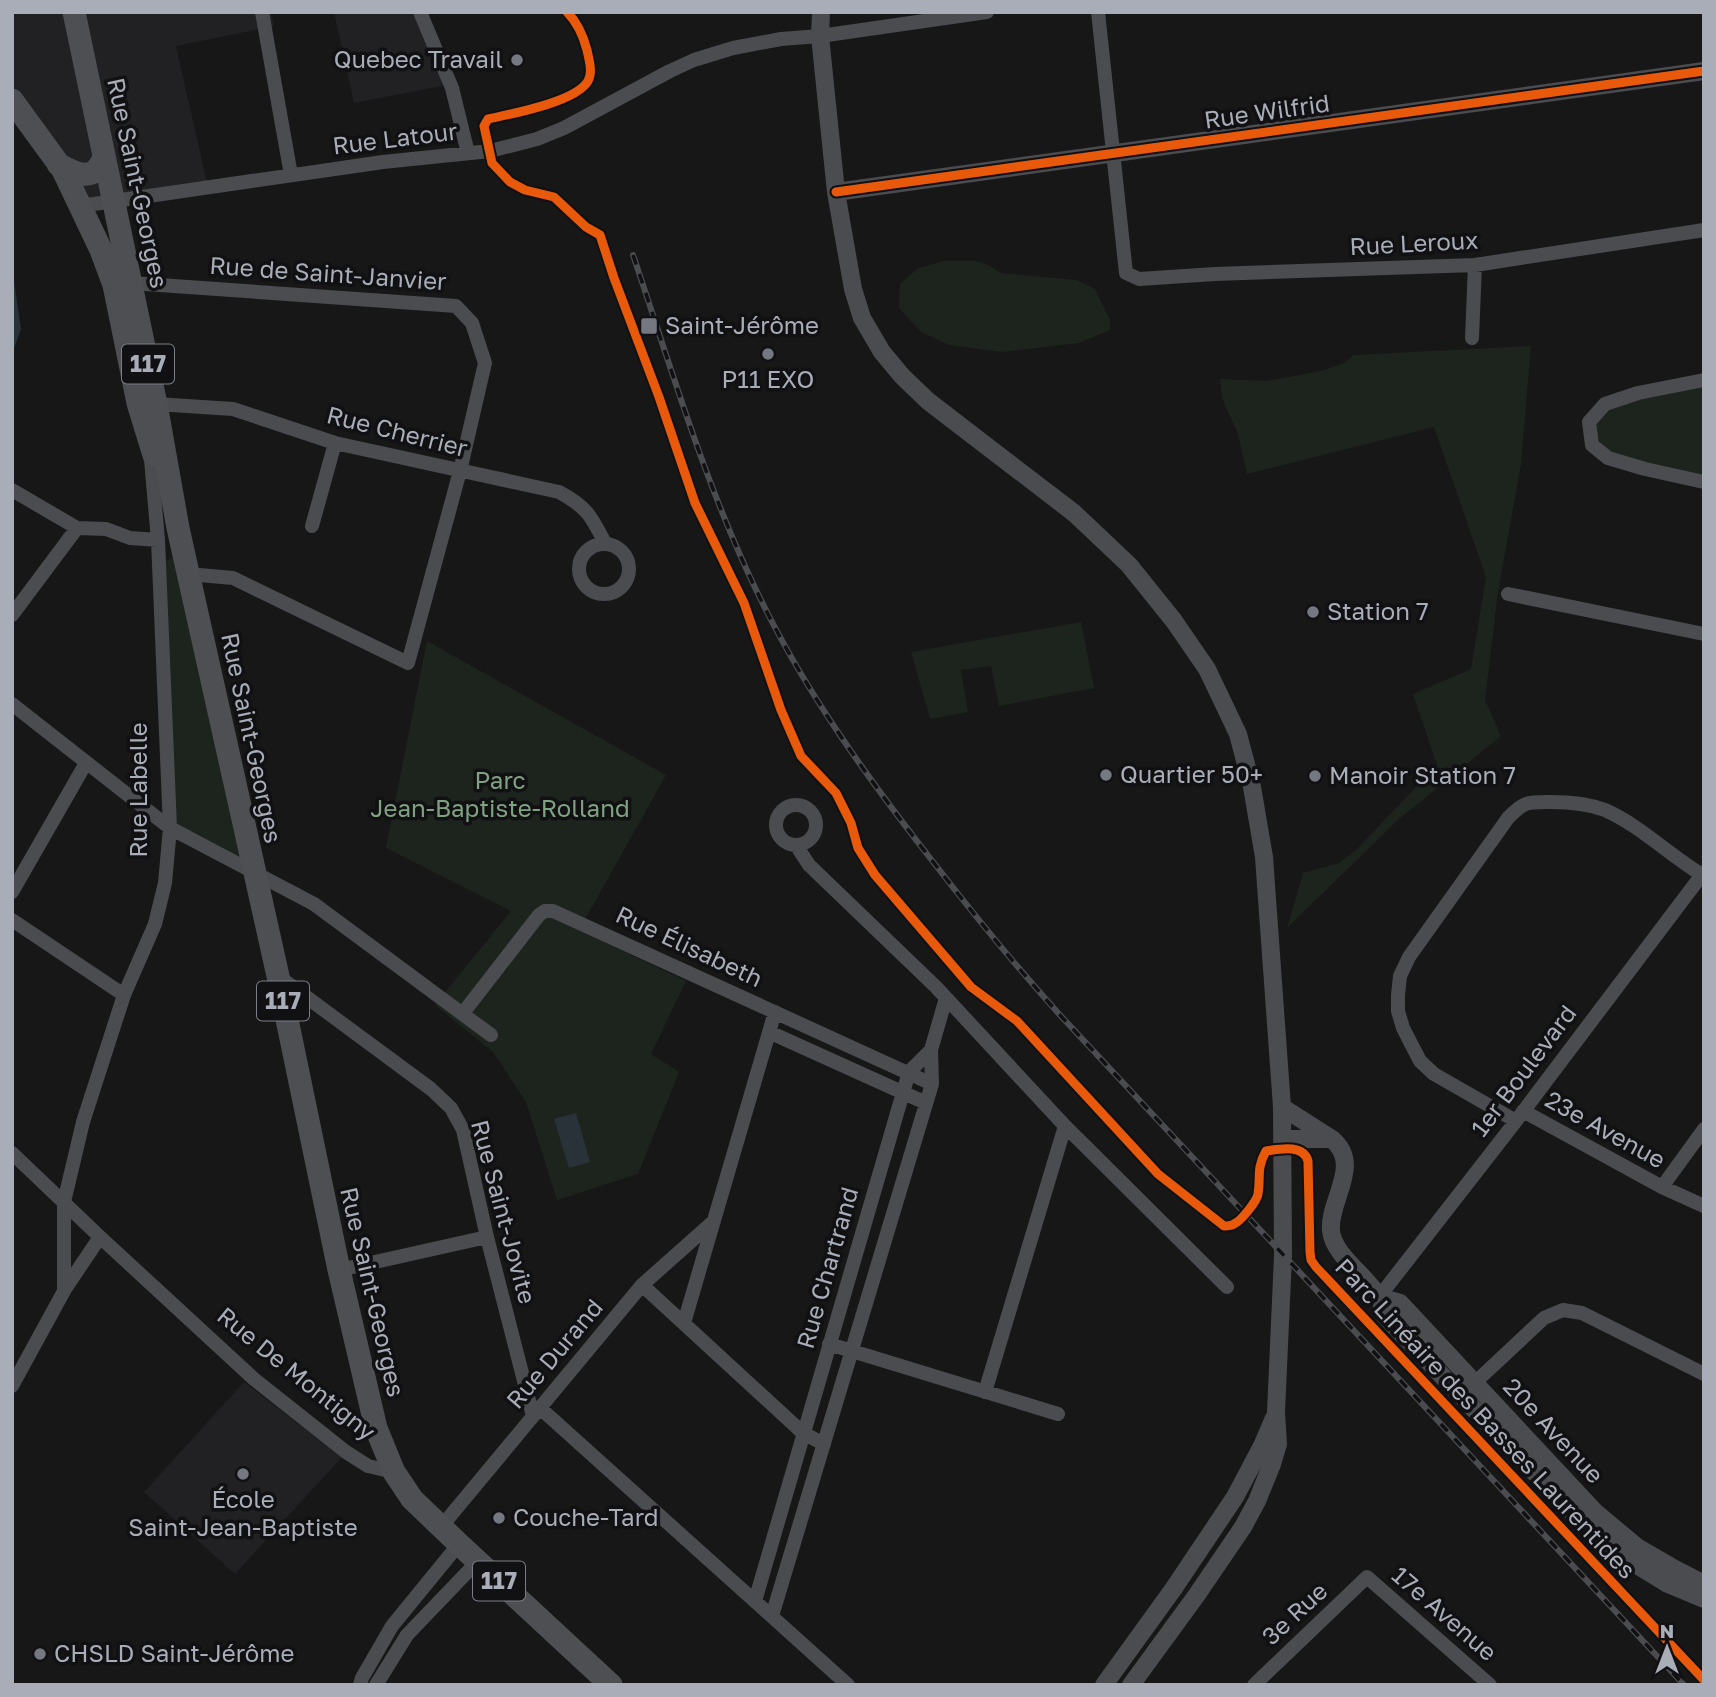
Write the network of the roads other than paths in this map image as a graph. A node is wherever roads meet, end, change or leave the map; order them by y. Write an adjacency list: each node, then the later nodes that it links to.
1 (74, 12): 12 (main road, Rue Saint-Georges / 117)
2 (262, 12): 14 (street)
3 (420, 12): 10 (street)
4 (821, 12): 7 (street)
5 (987, 12): 7 (street, Rue Latour)
6 (1098, 12): 11 (street)
7 (820, 36): 10 (street, Rue Latour); 15 (street)
8 (1704, 71): 11 (street, Rue Wilfrid)
9 (12, 100): 13 (main road, Rue Labelle / 117)
10 (467, 153): 14 (street, Rue Latour)
11 (1113, 153): 15 (street, Rue Wilfrid); 19 (street, Rue Leroux)
12 (104, 156): 13 (main road); 16 (main road, Rue Saint-Georges / 117)
13 (58, 164): 17 (main road, Rue Labelle / 117)
14 (291, 175): 16 (street, Rue Latour)
15 (836, 192): 56 (street)
16 (113, 201): 17 (street, Rue Latour); 20 (main road, Rue Saint-Georges / 117)
17 (80, 206): 30 (main road, Rue Labelle / 117)
18 (1704, 230): 19 (street, Rue Leroux)
19 (1475, 265): 21 (street)
20 (131, 283): 23 (main road, Rue Saint-Georges / 117); 25 (street, Rue de Saint-Janvier)
21 (1472, 338)
22 (1704, 380): 26 (street)
23 (156, 404): 24 (street, Rue Cherrier); 30 (main road, Rue Saint-Georges / 117)
24 (335, 443): 25 (street, Rue Cherrier); 28 (street)
25 (460, 471): 31 (street, Rue Cherrier); 32 (street)
26 (1704, 482)
27 (12, 490): 29 (street)
28 (312, 526)
29 (77, 528): 30 (street); 34 (street)
30 (168, 534): 32 (main road, Rue Saint-Georges / 117); 38 (street, Rue Labelle)
31 (605, 543)
32 (188, 574): 40 (main road, Rue Saint-Georges / 117)
33 (1508, 594): 35 (street)
34 (12, 615)
35 (1702, 630)
36 (12, 704): 37 (street)
37 (86, 763): 38 (street); 42 (street)
38 (170, 828): 40 (street); 45 (street, Rue Labelle)
39 (796, 845): 46 (street)
40 (253, 872): 44 (main road, Rue Saint-Georges / 117); 48 (street)
41 (1703, 875): 57 (street, 1er Boulevard); 57 (street, 23e Avenue)
42 (12, 892)
43 (12, 920): 45 (street)
44 (278, 976): 68 (street, Rue Saint-Jovite); 69 (main road, Rue Saint-Georges / 117)
45 (124, 995): 64 (street, Rue Labelle)
46 (946, 998): 51 (street, Rue Chartrand); 58 (street)
47 (775, 1012): 48 (street, Rue Élisabeth); 49 (street); 52 (street, Rue Élisabeth)
48 (463, 1013): 50 (street)
49 (769, 1031): 54 (street); 66 (street)
50 (491, 1035)
51 (931, 1049): 52 (street, Rue Chartrand); 53 (street, Rue Chartrand)
52 (909, 1072): 53 (street, Rue Élisabeth); 54 (street, Rue Chartrand)
53 (932, 1084): 55 (street, Rue Chartrand)
54 (903, 1092): 55 (street); 75 (street, Rue Chartrand)
55 (926, 1104): 76 (street, Rue Chartrand)
56 (1282, 1107): 60 (street); 61 (street)
57 (1520, 1116): 63 (street, 23e Avenue); 73 (street, 1er Boulevard)
58 (1065, 1126): 71 (street); 80 (street)
59 (1704, 1129): 63 (street)
60 (1283, 1139): 61 (street); 83 (street)
61 (1332, 1139): 73 (street, 20e Avenue)
62 (12, 1153): 64 (street, Rue De Montigny)
63 (1662, 1187): 65 (street, 23e Avenue)
64 (64, 1202): 67 (street, Rue De Montigny); 72 (street, Rue Labelle)
65 (1704, 1206)
66 (714, 1221): 70 (street, Rue Durand); 74 (street)
67 (100, 1237): 72 (street); 87 (street, Rue De Montigny)
68 (487, 1237): 69 (street); 82 (street, Rue Saint-Jovite)
69 (339, 1270): 87 (main road, Rue Saint-Georges / 117)
70 (642, 1285): 74 (street); 82 (street, Rue Durand)
71 (1227, 1287)
72 (64, 1291): 79 (street)
73 (1380, 1297): 78 (street, 20e Avenue); 81 (street, 20e Avenue)
74 (684, 1323): 85 (street)
75 (829, 1344): 76 (street); 85 (street, Rue Chartrand)
76 (852, 1350): 80 (street); 86 (street, Rue Chartrand)
77 (1704, 1374): 78 (street)
78 (1475, 1383): 81 (street); 95 (street, 20e Avenue)
79 (12, 1386)
80 (985, 1392): 84 (street)
81 (1461, 1396): 97 (street, 20e Avenue)
82 (536, 1412): 90 (street, Rue Durand); 98 (street)
83 (1276, 1412): 94 (street); 96 (street)
84 (1058, 1414)
85 (803, 1433): 86 (street); 88 (street, Rue Chartrand)
86 (824, 1444): 89 (street, Rue Chartrand)
87 (394, 1472): 90 (main road, 117)
88 (781, 1508): 89 (street); 98 (street, Rue Chartrand)
89 (803, 1513): 99 (street, Rue Chartrand)
90 (441, 1527): 91 (main road, 117)
91 (459, 1544): 92 (main road, 117); 103 (street)
92 (478, 1561): 104 (street); 105 (main road, 117)
93 (1367, 1577): 102 (street, 3e Rue); 109 (street, 17e Avenue)
94 (1178, 1583): 96 (street); 100 (street)
95 (1704, 1584)
96 (1196, 1596): 101 (street)
97 (1704, 1599)
98 (755, 1601): 99 (street)
99 (772, 1616): 106 (street)
100 (1135, 1642): 101 (street); 107 (street)
101 (1153, 1656): 108 (street)
102 (1263, 1682)
103 (360, 1685)
104 (376, 1685)
105 (611, 1685)
106 (848, 1685)
107 (1104, 1685)
108 (1131, 1685)
109 (1490, 1685)

